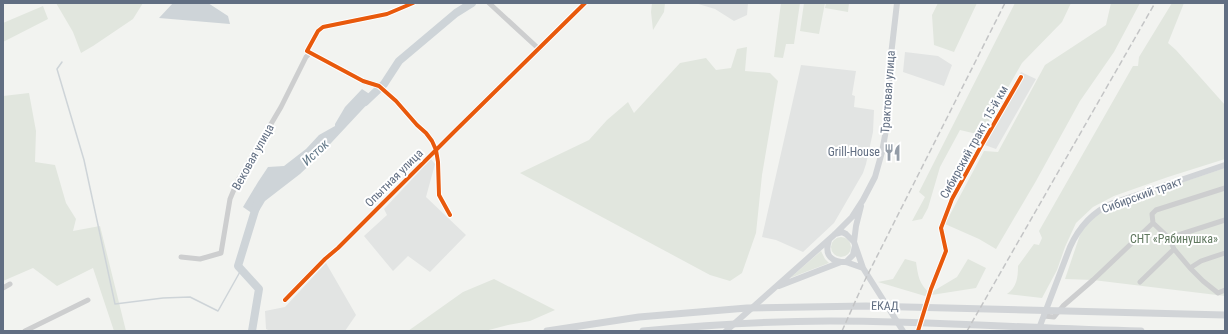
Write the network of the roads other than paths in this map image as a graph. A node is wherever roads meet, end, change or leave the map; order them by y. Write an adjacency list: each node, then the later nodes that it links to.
1 (413, 3): 6 (street, Вековая улица)
2 (490, 3): 5 (street)
3 (585, 3): 5 (street, Опытная улица)
4 (897, 3): 11 (main road, Трактовая улица)
5 (539, 49): 8 (street, Опытная улица)
6 (309, 52): 8 (street); 20 (street, Вековая улица)
7 (1021, 76): 38 (street, Сибирский тракт, 15-й км)
8 (436, 150): 12 (street); 30 (street, Опытная улица)
9 (1225, 165): 32 (main road, Сибирский тракт)
10 (1225, 188): 14 (street)
11 (863, 200): 15 (main road); 17 (main road)
12 (450, 215)
13 (1225, 220): 16 (street)
14 (1153, 223): 16 (street); 32 (street)
15 (831, 237): 17 (main road); 21 (main road); 26 (main road)
16 (1169, 238): 18 (street)
17 (854, 244): 21 (main road); 22 (main road)
18 (1174, 249): 23 (street); 24 (street)
19 (1225, 252): 23 (street)
20 (181, 257)
21 (844, 262): 22 (main road); 26 (main road)
22 (863, 268): 37 (main road)
23 (1190, 268): 28 (street)
24 (1140, 282)
25 (10, 284): 27 (street)
26 (776, 287): 36 (main road)
27 (3, 288)
28 (1225, 290)
29 (88, 300): 33 (street)
30 (285, 300)
31 (1225, 315): 34 (highway, ЕКАД)
32 (1044, 316): 39 (main road, Сибирский тракт)
33 (25, 331)
34 (547, 331)
35 (643, 331): 40 (highway, ЕКАД)
36 (726, 331)
37 (903, 331)
38 (918, 331)
39 (1038, 331)
40 (1141, 331)

